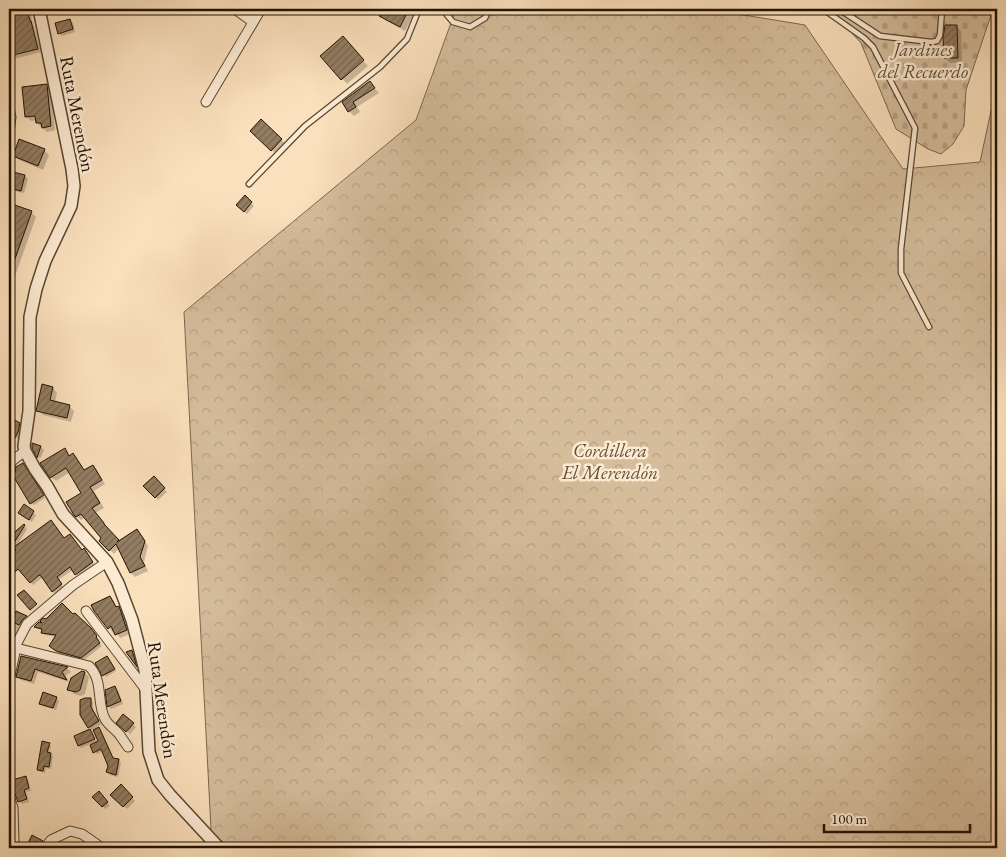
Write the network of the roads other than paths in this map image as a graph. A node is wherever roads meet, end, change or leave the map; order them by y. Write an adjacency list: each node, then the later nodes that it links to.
1 (39, 9): 16 (street, Ruta Merendón)
2 (235, 9): 10 (street)
3 (262, 9): 10 (street)
4 (420, 9): 14 (lane)
5 (442, 9): 6 (lane)
6 (489, 9)
7 (823, 9): 15 (lane)
8 (839, 9): 9 (lane)
9 (942, 9)
10 (253, 22): 11 (street)
11 (206, 102)
12 (9, 108): 13 (street)
13 (9, 132)
14 (250, 184)
15 (929, 327)
16 (25, 451): 17 (street); 18 (street, Ruta Merendón)
17 (9, 469)
18 (107, 562): 20 (street); 22 (street, Ruta Merendón)
19 (86, 611): 22 (street)
20 (16, 648): 21 (street); 23 (street)
21 (9, 680)
22 (146, 690): 28 (street, Ruta Merendón)
23 (128, 747)
24 (9, 796): 25 (street)
25 (16, 848)
26 (45, 848): 27 (street)
27 (102, 848)
28 (219, 848)

